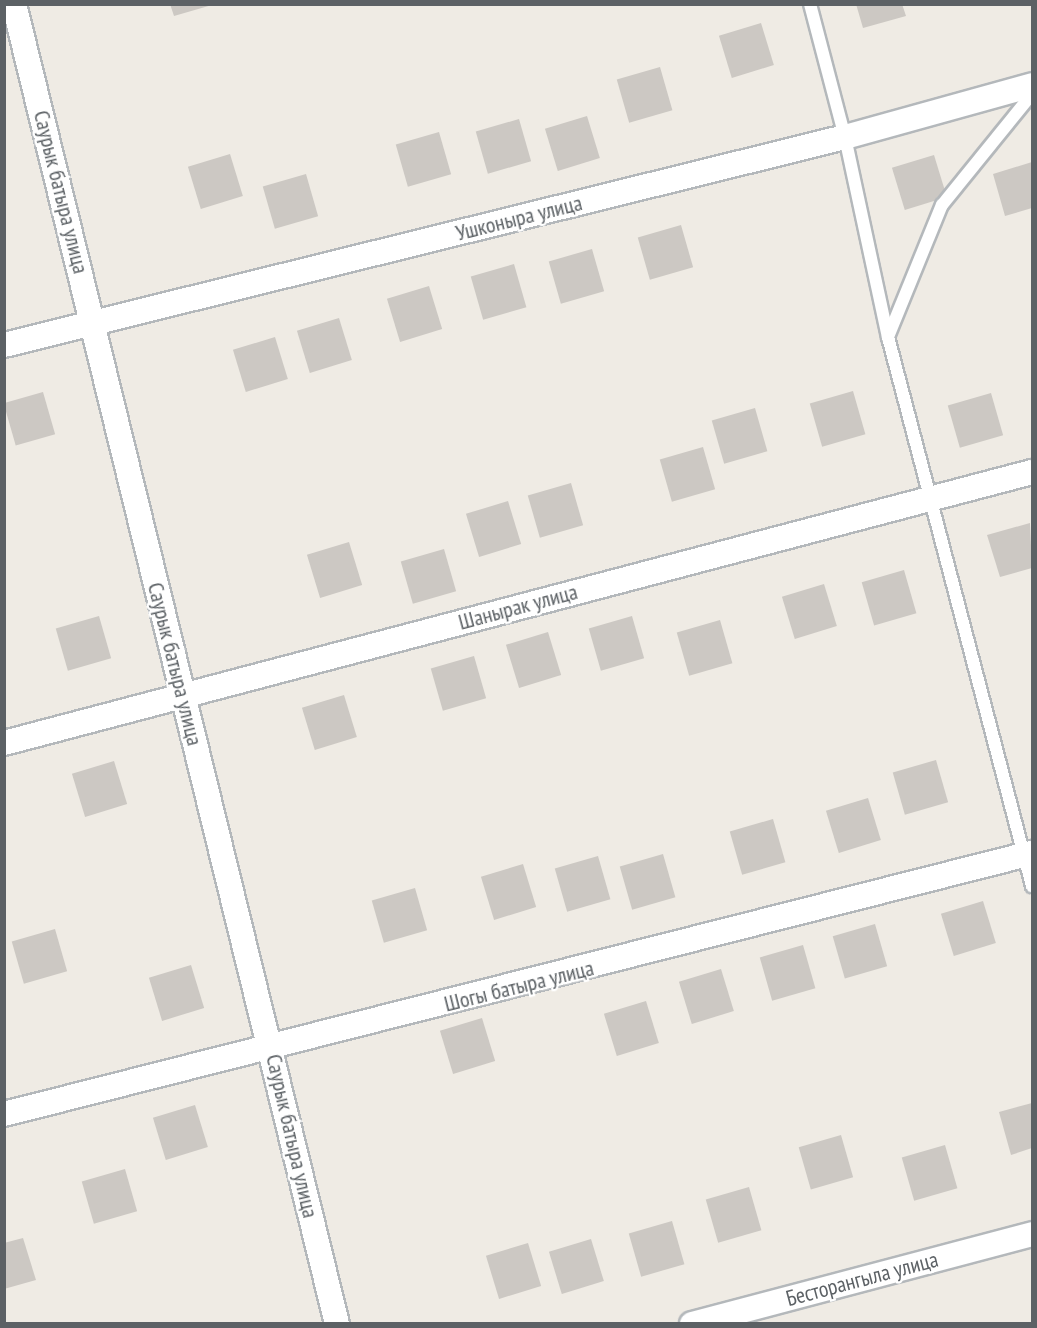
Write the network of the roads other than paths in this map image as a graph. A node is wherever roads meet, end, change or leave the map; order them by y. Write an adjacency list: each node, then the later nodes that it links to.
1 (14, 4): 6 (street, Саурык батыра улица)
2 (810, 4): 5 (lane)
3 (1032, 85): 5 (street, Ушконыра улица)
4 (1032, 94): 7 (lane)
5 (845, 137): 6 (street, Ушконыра улица); 7 (lane)
6 (93, 323): 8 (street, Ушконыра улица); 11 (street, Саурык батыра улица)
7 (888, 337): 10 (lane)
8 (4, 345)
9 (1032, 472): 10 (street, Шанырак улица)
10 (929, 496): 11 (street, Шанырак улица); 13 (lane)
11 (182, 698): 12 (street, Шанырак улица); 15 (street, Саурык батыра улица)
12 (4, 743)
13 (1029, 854): 14 (lane); 15 (street, Шогы батыра улица)
14 (1032, 886)
15 (272, 1049): 16 (street, Шогы батыра улица); 18 (street, Саурык батыра улица)
16 (4, 1114)
17 (1032, 1234): 19 (street, Бесторангыла улица)
18 (337, 1323)
19 (692, 1323)

